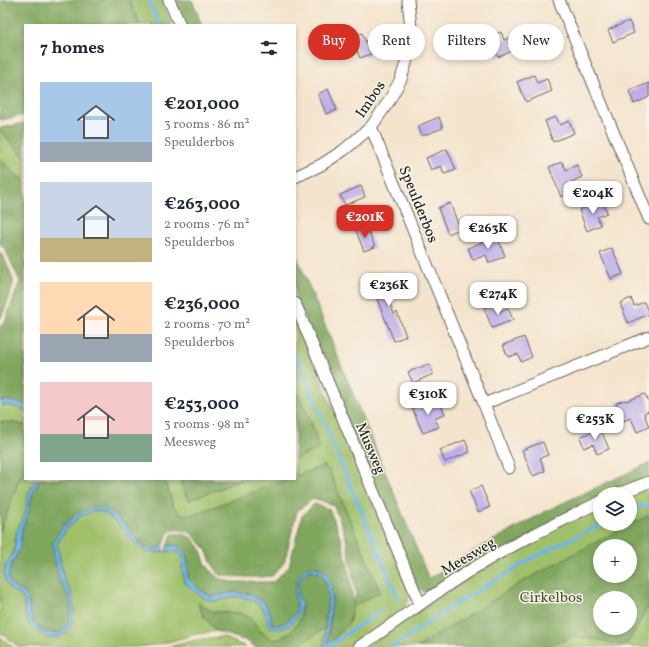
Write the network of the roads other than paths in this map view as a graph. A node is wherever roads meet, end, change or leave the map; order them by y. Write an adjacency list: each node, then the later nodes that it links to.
1 (169, 0): 4 (street)
2 (408, 0): 5 (street, Imbos)
3 (559, 0): 7 (street)
4 (180, 24)
5 (371, 127): 6 (street, Imbos); 10 (street, Speulderbos)
6 (296, 177)
7 (649, 219)
8 (296, 305): 15 (street, Musweg)
9 (649, 337): 10 (street)
10 (484, 404): 11 (street, Speulderbos)
11 (508, 468)
12 (649, 482): 13 (street)
13 (636, 487)
14 (593, 505): 15 (street, Meesweg)
15 (420, 604): 16 (street, Meesweg)
16 (358, 647)

